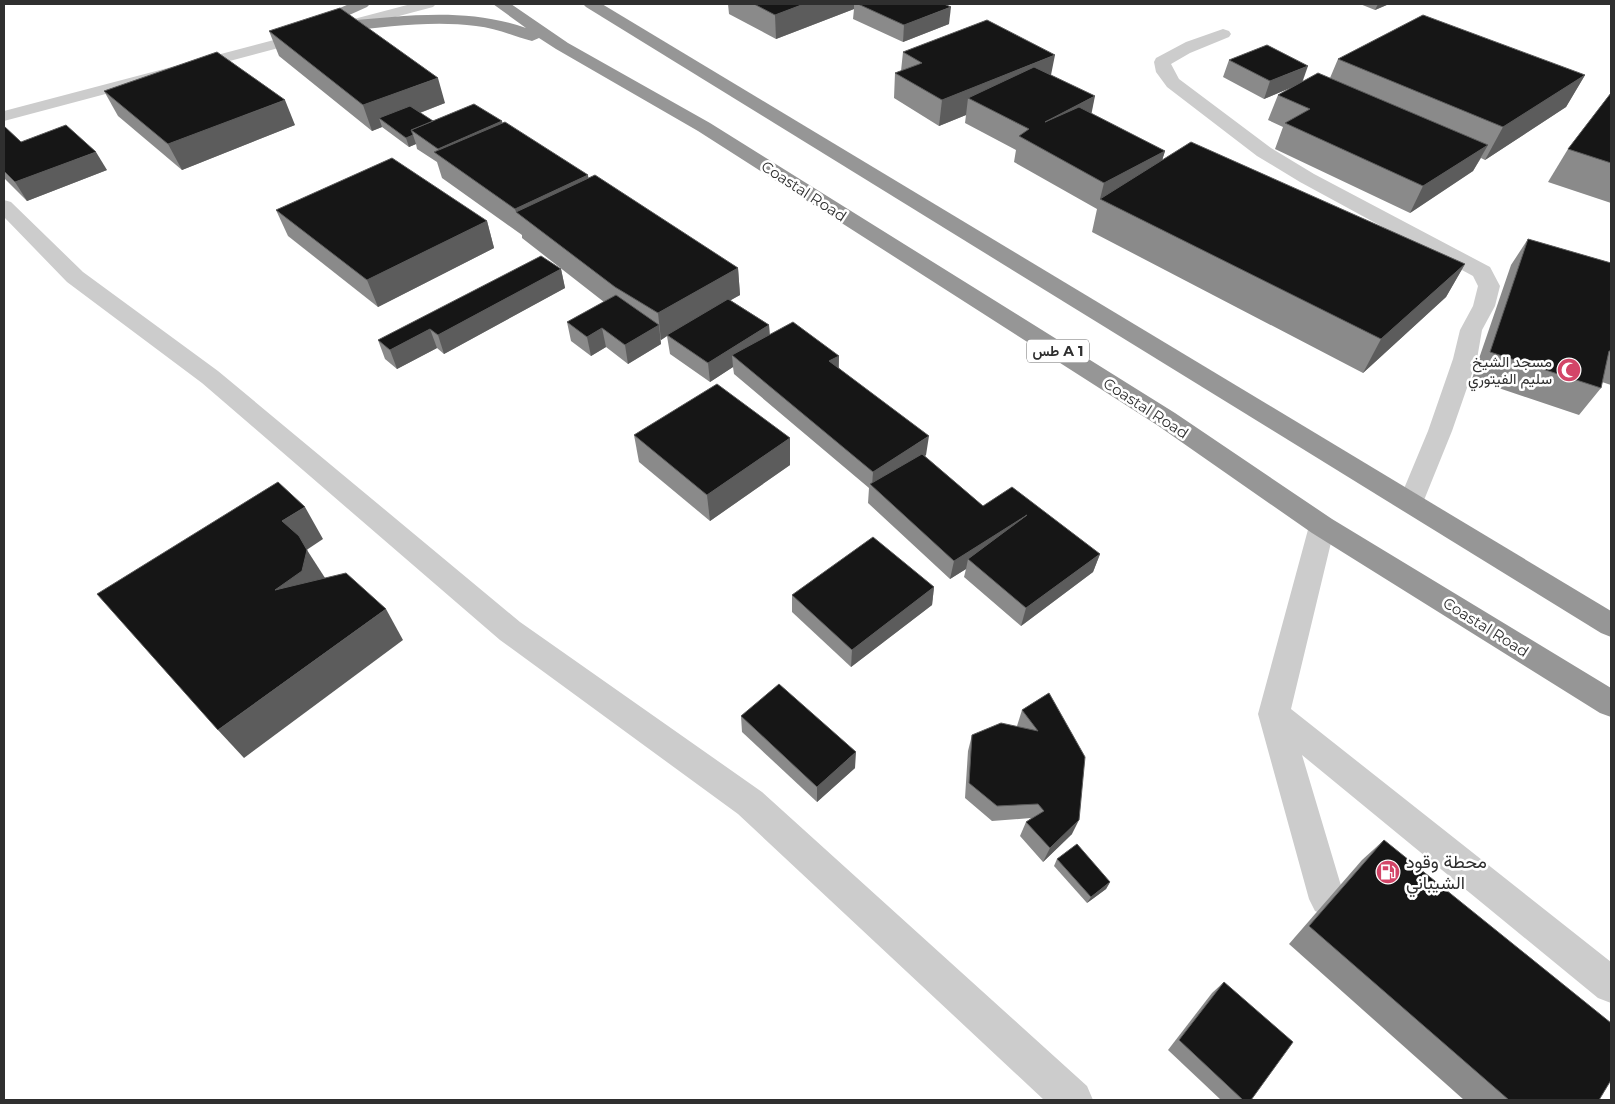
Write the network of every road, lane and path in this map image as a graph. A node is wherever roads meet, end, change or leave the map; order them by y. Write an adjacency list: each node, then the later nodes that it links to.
1 (362, 4): 6 (highway)
2 (380, 4): 6 (street)
3 (428, 4): 6 (street)
4 (501, 4): 8 (highway, Coastal Road / طس A 1)
5 (602, 7): 12 (highway)
6 (337, 22): 8 (highway); 9 (street); 10 (street)
7 (1223, 34): 12 (street)
8 (562, 46): 13 (highway, Coastal Road / طس A 1)
9 (4, 106)
10 (4, 116)
11 (4, 206): 19 (street)
12 (1410, 503): 14 (highway)
13 (1322, 526): 15 (highway, Coastal Road / طس A 1); 16 (street)
14 (1611, 625)
15 (1611, 704)
16 (1274, 714): 17 (street); 18 (street)
17 (1328, 899)
18 (1611, 985)
19 (1073, 1100)

